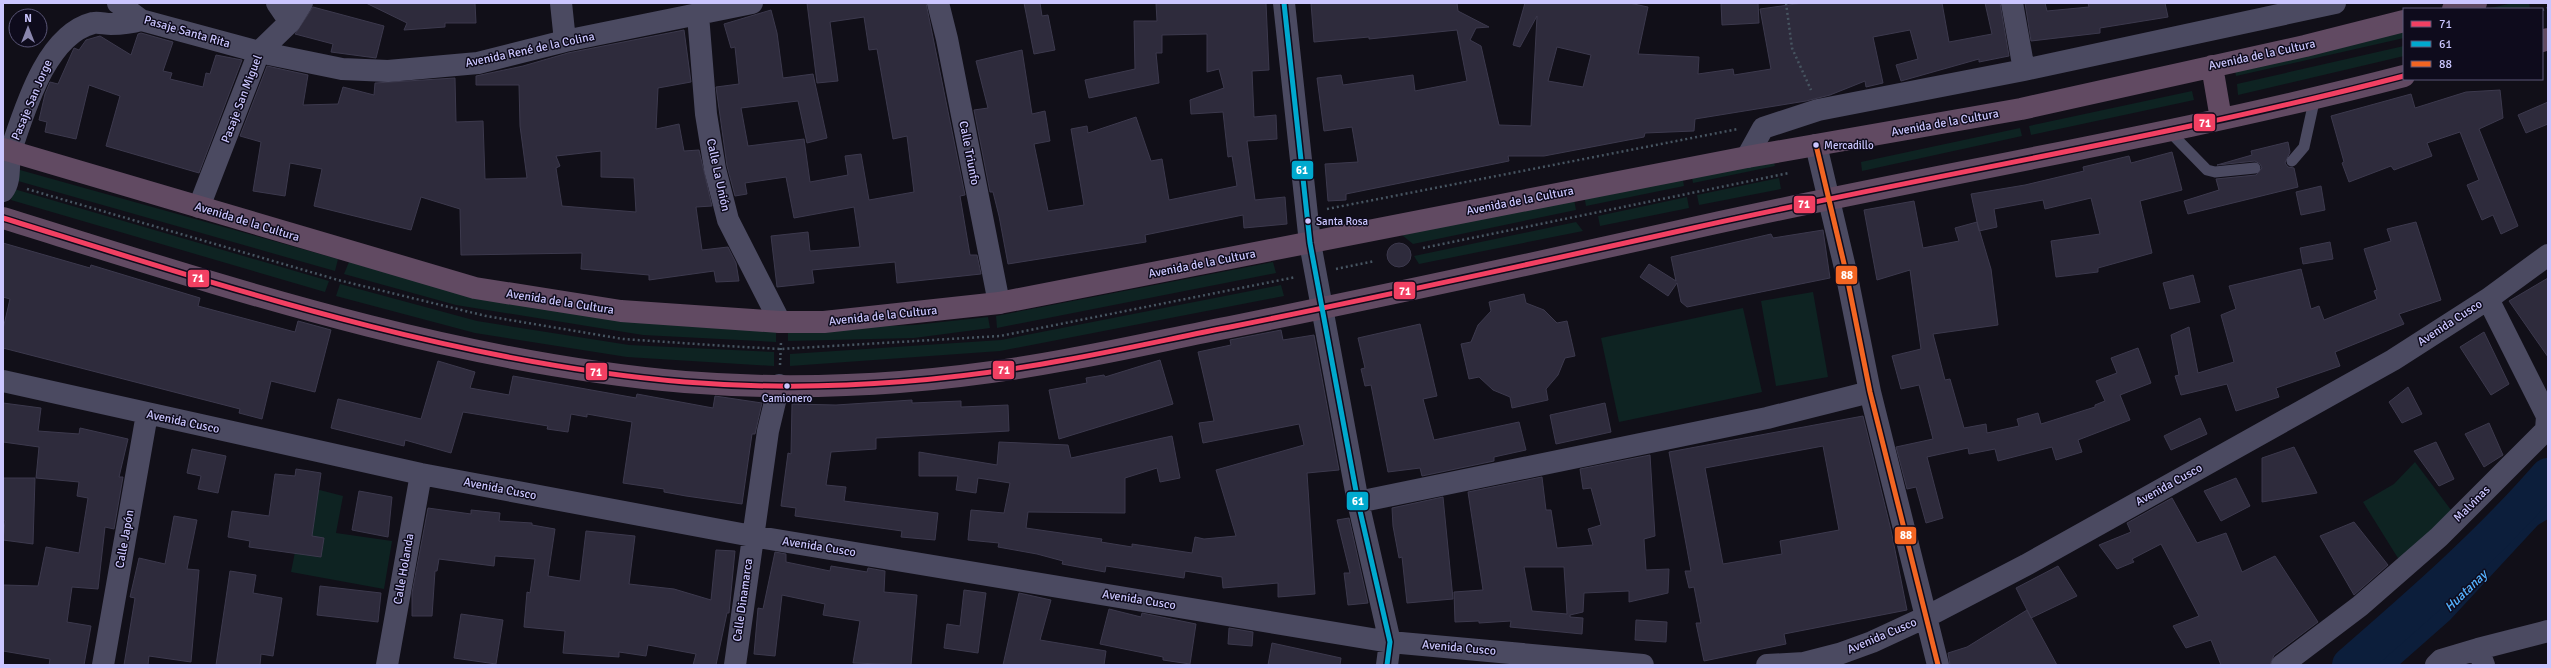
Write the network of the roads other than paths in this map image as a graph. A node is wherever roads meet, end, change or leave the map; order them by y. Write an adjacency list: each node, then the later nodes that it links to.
1 (118, 3): 13 (street, Pasaje Santa Rita)
2 (277, 3): 15 (street)
3 (302, 3): 15 (street, Pasaje San Miguel)
4 (561, 3): 16 (street)
5 (752, 3): 12 (street, Avenida René de la Colina)
6 (938, 3): 36 (street, Calle Triunfo)
7 (1284, 3): 33 (street)
8 (2012, 3): 19 (street)
9 (2335, 3): 19 (street)
10 (2476, 3): 11 (highway)
11 (2457, 8)
12 (698, 15): 16 (street, Avenida René de la Colina); 38 (street, Calle La Unión)
13 (141, 20): 17 (street, Pasaje Santa Rita); 25 (street, Pasaje San Jorge)
14 (2403, 21): 18 (highway, Avenida de la Cultura)
15 (290, 22): 17 (street, Pasaje San Miguel)
16 (565, 41): 17 (street, Avenida René de la Colina)
17 (259, 52): 31 (street, Pasaje San Miguel)
18 (2212, 66): 22 (highway); 24 (highway, Avenida de la Cultura)
19 (2024, 70): 26 (street)
20 (2403, 76): 21 (highway)
21 (2315, 97): 22 (highway); 27 (lane)
22 (2220, 119): 23 (highway)
23 (2168, 130): 28 (lane); 30 (highway)
24 (1816, 145): 26 (highway, Avenida de la Cultura); 30 (street)
25 (7, 150): 29 (street, Pasaje San Jorge); 31 (highway, Avenida de la Cultura)
26 (1747, 157): 33 (highway, Avenida de la Cultura)
27 (2292, 161)
28 (2255, 168)
29 (3, 191)
30 (1828, 199): 37 (highway); 41 (street)
31 (200, 207): 38 (highway, Avenida de la Cultura)
32 (3, 218): 40 (highway)
33 (1310, 243): 36 (highway, Avenida de la Cultura); 37 (street)
34 (2548, 255): 35 (street, Avenida Cusco)
35 (2488, 299): 46 (street, Avenida Cusco); 57 (street, Malvinas)
36 (999, 303): 38 (highway, Avenida de la Cultura)
37 (1323, 309): 40 (highway); 44 (street)
38 (780, 322)
39 (3, 381): 42 (street, Avenida Cusco)
40 (779, 385): 45 (street, Calle Dinamarca)
41 (1870, 392): 44 (street); 46 (street)
42 (147, 414): 43 (street, Avenida Cusco); 50 (street, Calle Japón)
43 (421, 474): 45 (street, Avenida Cusco); 51 (street, Calle Holanda)
44 (1358, 502): 48 (street)
45 (752, 536): 48 (street, Avenida Cusco); 52 (street, Calle Dinamarca)
46 (1926, 617): 55 (street, Avenida Cusco); 56 (street)
47 (2548, 631): 49 (street)
48 (1390, 642): 53 (street); 54 (street, Avenida Cusco)
49 (2481, 657): 58 (street)
50 (103, 665)
51 (387, 665)
52 (735, 665)
53 (1387, 665)
54 (1643, 665)
55 (1767, 665)
56 (1938, 665)
57 (2282, 665)
58 (2436, 665)

